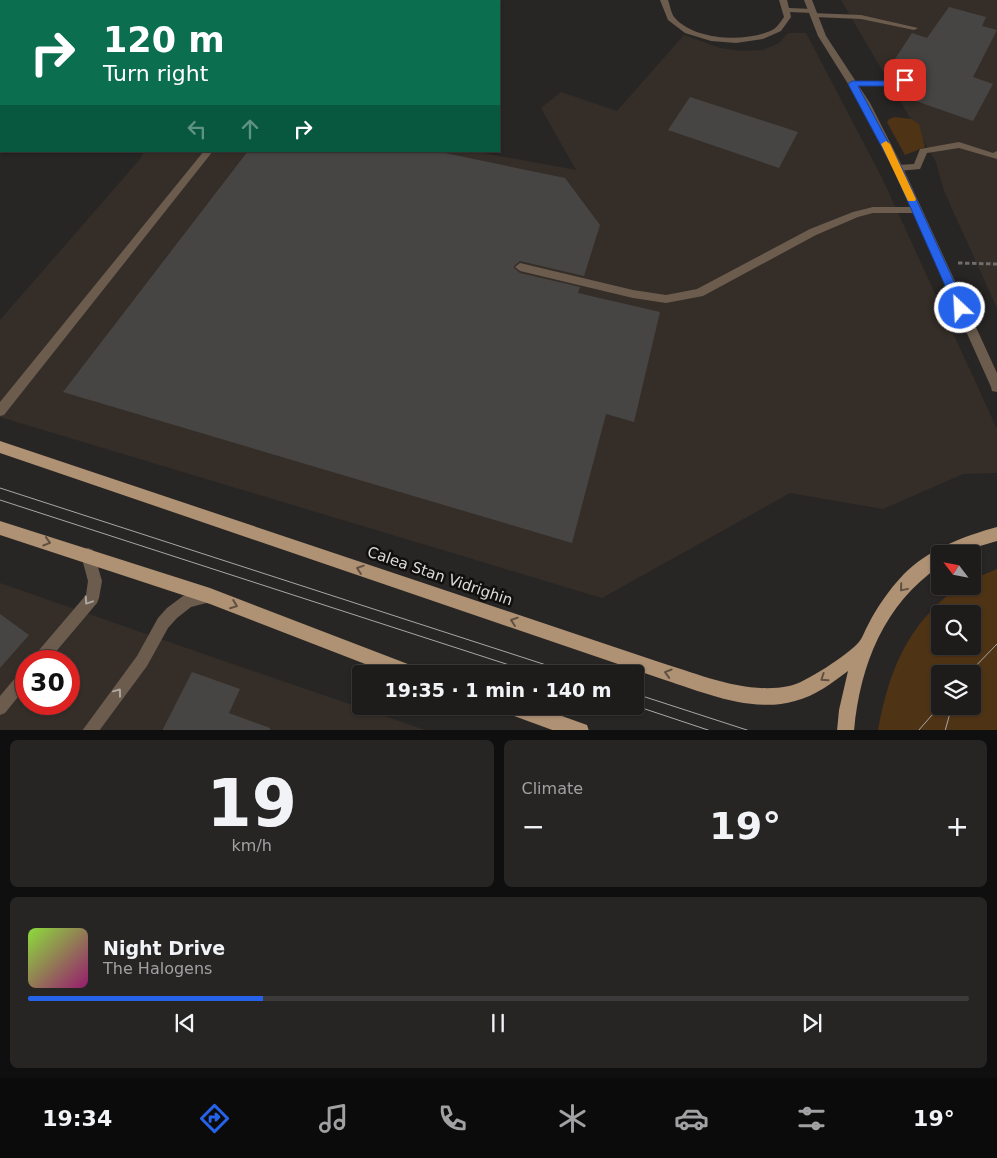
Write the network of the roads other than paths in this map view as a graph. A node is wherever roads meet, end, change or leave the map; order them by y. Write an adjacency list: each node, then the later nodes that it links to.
1 (664, 0): 4 (lane)
2 (784, 0): 4 (lane)
3 (808, 0): 5 (street)
4 (788, 10): 5 (lane)
5 (813, 13): 6 (lane); 8 (street)
6 (914, 28)
7 (905, 80): 8 (lane)
8 (852, 84): 11 (street)
9 (208, 152): 15 (lane)
10 (997, 154): 11 (lane)
11 (898, 168): 12 (street)
12 (917, 210): 13 (lane); 14 (street)
13 (520, 267)
14 (997, 387)
15 (0, 411)
16 (0, 447): 23 (main road, Calea Stan Vidrighin, one-way to 16)
17 (0, 528): 20 (main road, one-way to 20)
18 (997, 534): 19 (main road)
19 (964, 545)
20 (88, 555): 22 (main road); 24 (lane, one-way to 24)
21 (931, 564): 23 (main road, one-way to 23)
22 (210, 596): 25 (main road, one-way to 25); 29 (lane, one-way to 22)
23 (864, 649): 31 (main road)
24 (48, 650)
25 (390, 665)
26 (15, 690): 27 (lane)
27 (0, 708)
28 (536, 715): 30 (main road)
29 (89, 730)
30 (581, 730)
31 (845, 730)

